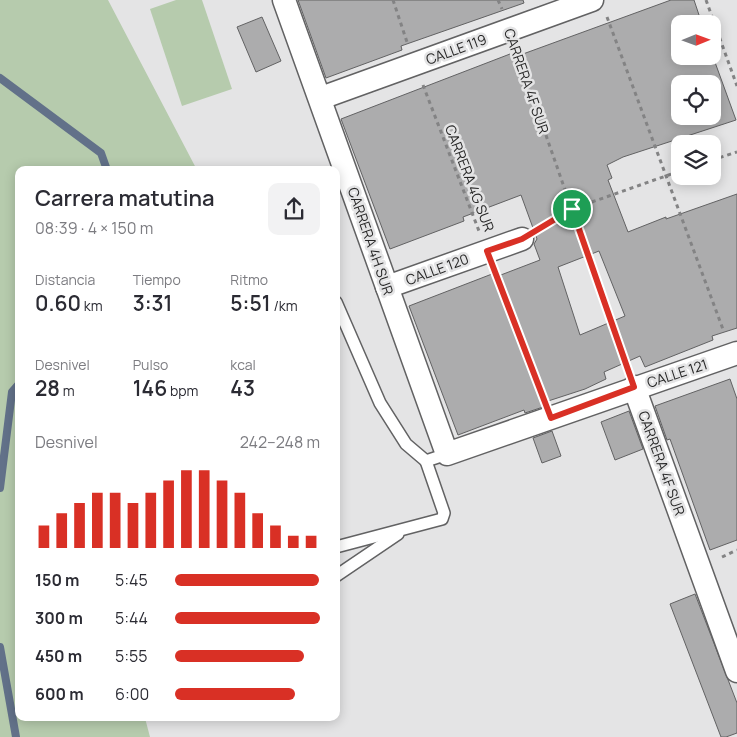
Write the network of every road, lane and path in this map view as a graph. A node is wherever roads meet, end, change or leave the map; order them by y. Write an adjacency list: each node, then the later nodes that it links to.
1 (284, 0): 9 (street, CARRERA 4H SUR)
2 (393, 0): 7 (path, CARRERA 4G SUR)
3 (498, 0): 6 (path, CARRERA 4F SUR)
4 (706, 0): 8 (path)
5 (598, 5): 6 (street, CALLE 119); 13 (path)
6 (509, 30): 7 (street, CALLE 119); 14 (path, CARRERA 4F SUR)
7 (415, 64): 9 (street, CALLE 119); 16 (path, CARRERA 4G SUR)
8 (737, 86)
9 (320, 98): 17 (street, CARRERA 4H SUR)
10 (737, 152): 11 (path)
11 (721, 157)
12 (671, 175): 13 (path)
13 (666, 176): 14 (path); 19 (path)
14 (572, 209): 15 (path); 20 (path, CARRERA 4F SUR)
15 (522, 239): 16 (street, CALLE 120)
16 (487, 251): 17 (street, CALLE 120); 21 (path, CARRERA 4G SUR)
17 (387, 287): 22 (street, CARRERA 4H SUR)
18 (340, 311): 23 (lane)
19 (735, 354): 20 (street, CALLE 121)
20 (634, 387): 21 (street, CALLE 121); 27 (street, CARRERA 4F SUR)
21 (551, 418): 22 (street, CALLE 121)
22 (447, 454): 23 (lane)
23 (426, 461): 24 (lane)
24 (404, 530): 25 (lane); 26 (lane)
25 (340, 546)
26 (340, 573)
27 (737, 671)

